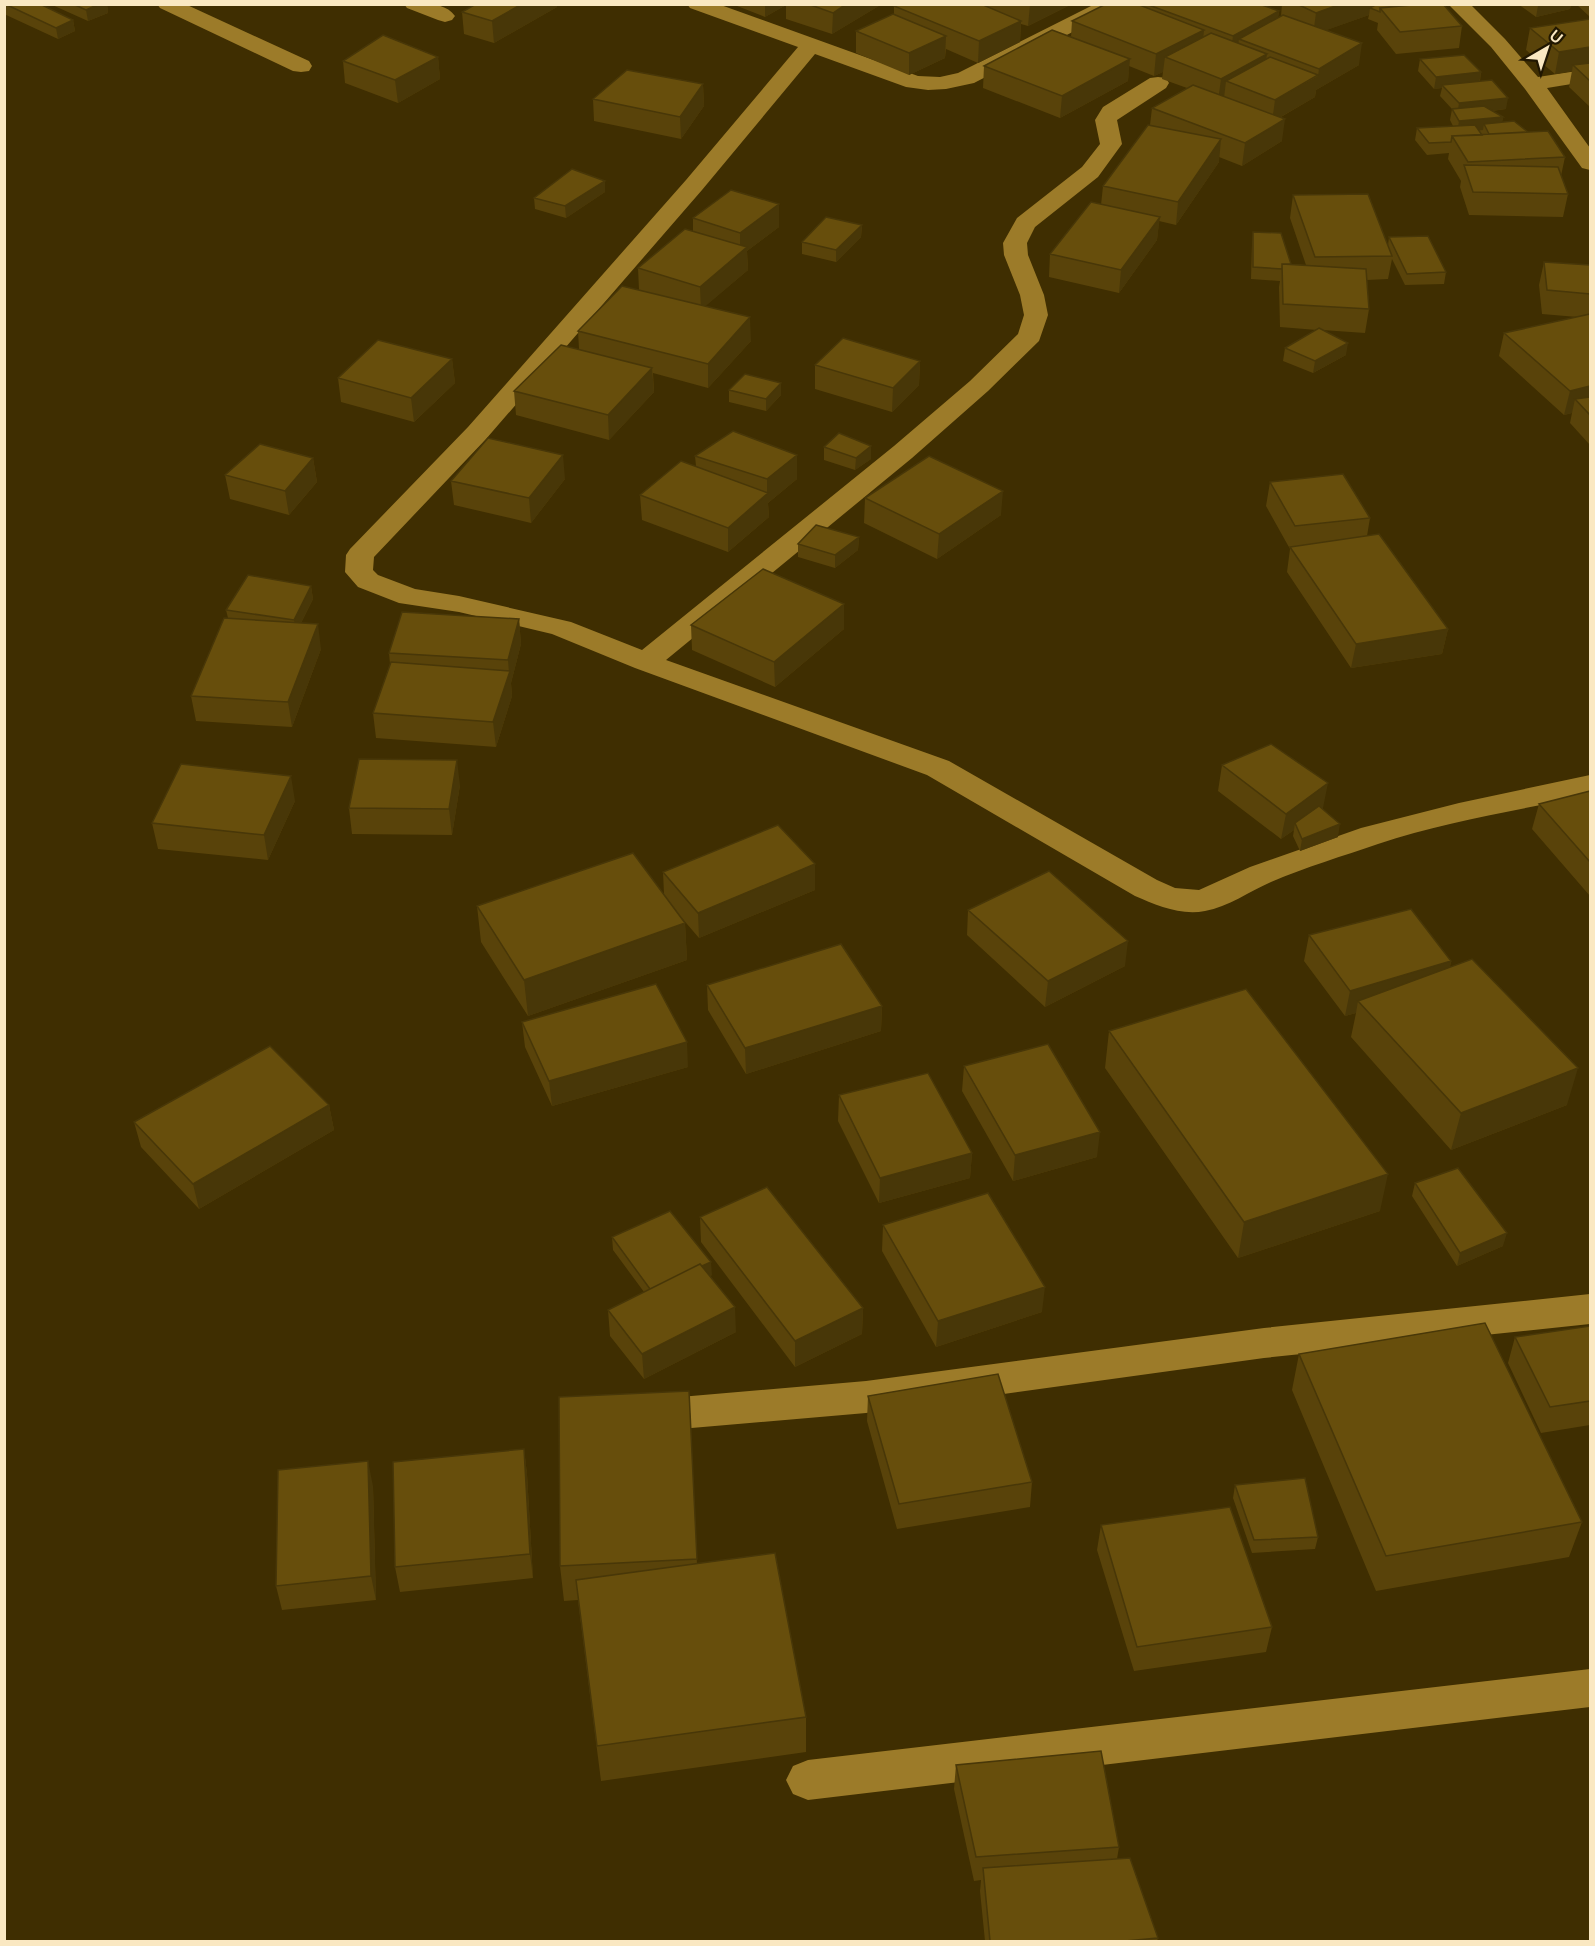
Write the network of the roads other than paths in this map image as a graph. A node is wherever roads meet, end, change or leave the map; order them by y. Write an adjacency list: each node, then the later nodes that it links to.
1 (167, 4): 11 (street)
2 (414, 4): 6 (street)
3 (697, 4): 9 (street)
4 (1112, 4): 8 (street)
5 (1458, 4): 14 (street)
6 (445, 16)
7 (1018, 31): 8 (street)
8 (1040, 39): 9 (street); 10 (street)
9 (811, 45): 16 (street)
10 (1072, 51)
11 (301, 66)
12 (1590, 75): 14 (street)
13 (1158, 83): 16 (street)
14 (1533, 84): 15 (street)
15 (1590, 163)
16 (645, 662): 17 (street)
17 (1590, 785)
18 (1590, 1309): 19 (street)
19 (615, 1418)
20 (1590, 1688): 21 (street)
21 (808, 1780)

